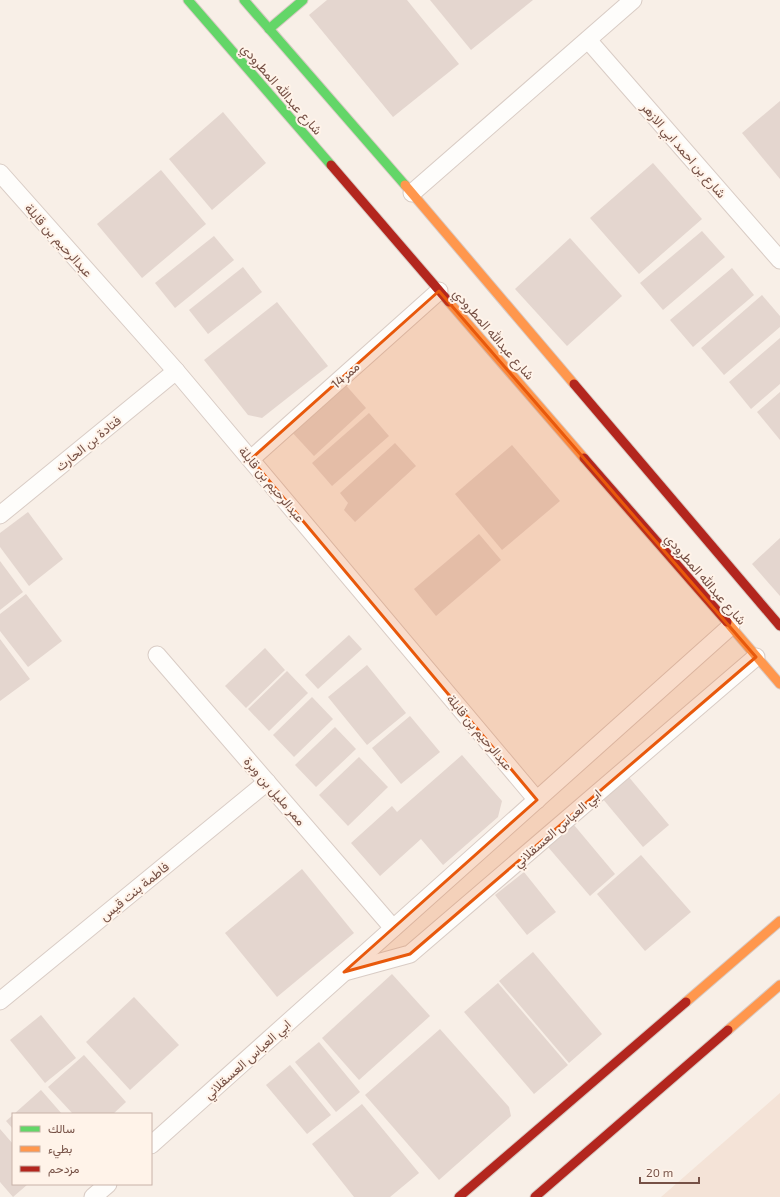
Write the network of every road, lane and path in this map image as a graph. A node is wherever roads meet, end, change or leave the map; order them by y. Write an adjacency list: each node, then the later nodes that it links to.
1 (188, 0): 10 (street, شارع عبدالله المطرودي)
2 (244, 0): 5 (street, شارع عبدالله المطرودي)
3 (303, 0): 5 (street)
4 (633, 0): 6 (street)
5 (269, 29): 8 (street, شارع عبدالله المطرودي)
6 (588, 40): 8 (street); 9 (street, شارع بن احمد ابي الازهر)
7 (0, 173): 11 (street, عبدالرحيم بن قابلة)
8 (412, 193): 15 (street, شارع عبدالله المطرودي)
9 (780, 260)
10 (439, 291): 12 (street, ممر14); 14 (street, شارع عبدالله المطرودي)
11 (176, 371): 12 (street, عبدالرحيم بن قابلة); 13 (street, فتادة بن الحارث)
12 (251, 459): 20 (street, عبدالرحيم بن قابلة)
13 (0, 515)
14 (731, 626): 17 (street, شارع عبدالله المطرودي); 20 (street, ابي العباس العسقلاني)
15 (780, 626)
16 (157, 655): 19 (street, ممر مليل بن وبرة)
17 (756, 657): 18 (street, شارع عبدالله المطرودي); 23 (street, ابي العباس العسقلاني)
18 (780, 684)
19 (267, 782): 22 (street, ممر مليل بن وبرة); 25 (street, فاطمة بنت قيس)
20 (537, 800): 22 (street, ابي العباس العسقلاني)
21 (780, 921): 29 (street)
22 (393, 928): 23 (street, ابي العباس العسقلاني)
23 (344, 972): 26 (street, ابي العباس العسقلاني)
24 (780, 985): 30 (street)
25 (0, 1001)
26 (152, 1144)
27 (107, 1185): 28 (street)
28 (93, 1197)
29 (459, 1197)
30 (535, 1197)

